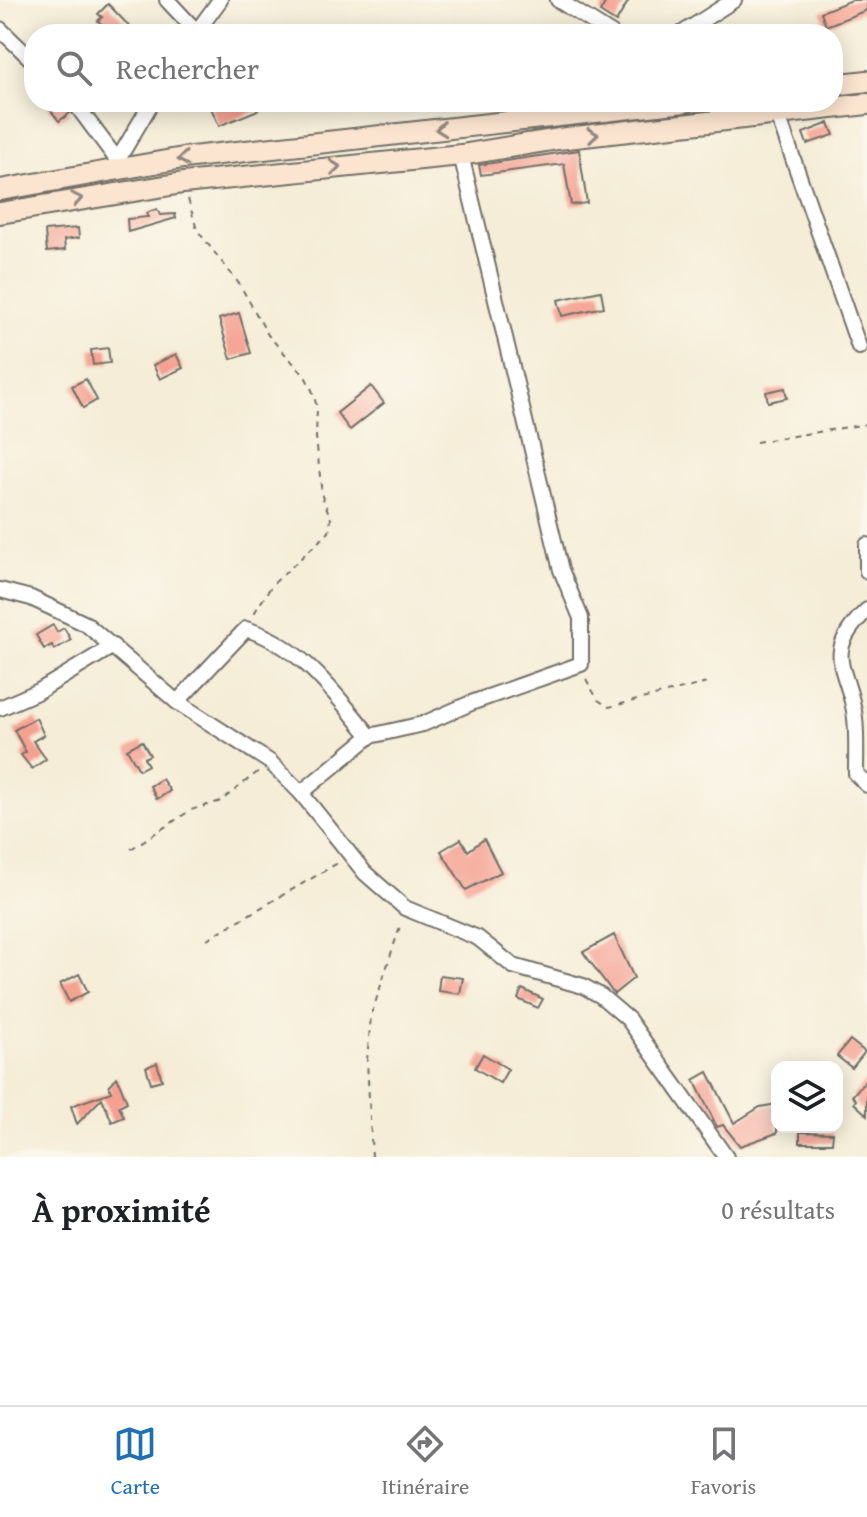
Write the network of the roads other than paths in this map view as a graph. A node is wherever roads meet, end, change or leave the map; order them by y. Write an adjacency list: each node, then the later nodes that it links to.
1 (167, 0): 5 (street)
2 (220, 0): 6 (street)
3 (558, 0): 7 (street)
4 (723, 3): 8 (street)
5 (188, 24)
6 (203, 24)
7 (596, 24)
8 (695, 24)
9 (0, 29): 10 (street)
10 (24, 52)
11 (867, 81): 12 (street)
12 (843, 84)
13 (866, 106): 14 (street)
14 (843, 108)
15 (81, 112): 21 (street)
16 (146, 112): 21 (street)
17 (550, 112): 21 (street, one-way to 21)
18 (790, 112): 19 (street)
19 (777, 113): 20 (street, one-way to 19); 24 (street)
20 (461, 155): 23 (street, one-way to 20); 32 (street)
21 (116, 164): 22 (street)
22 (0, 190)
23 (0, 213)
24 (859, 347)
25 (867, 545): 26 (street)
26 (867, 571)
27 (0, 590): 29 (street)
28 (867, 610): 33 (street)
29 (113, 646): 30 (street); 31 (street)
30 (177, 702): 32 (street); 34 (street)
31 (0, 708)
32 (370, 736): 34 (street)
33 (867, 785)
34 (301, 793): 35 (street)
35 (726, 1157)

